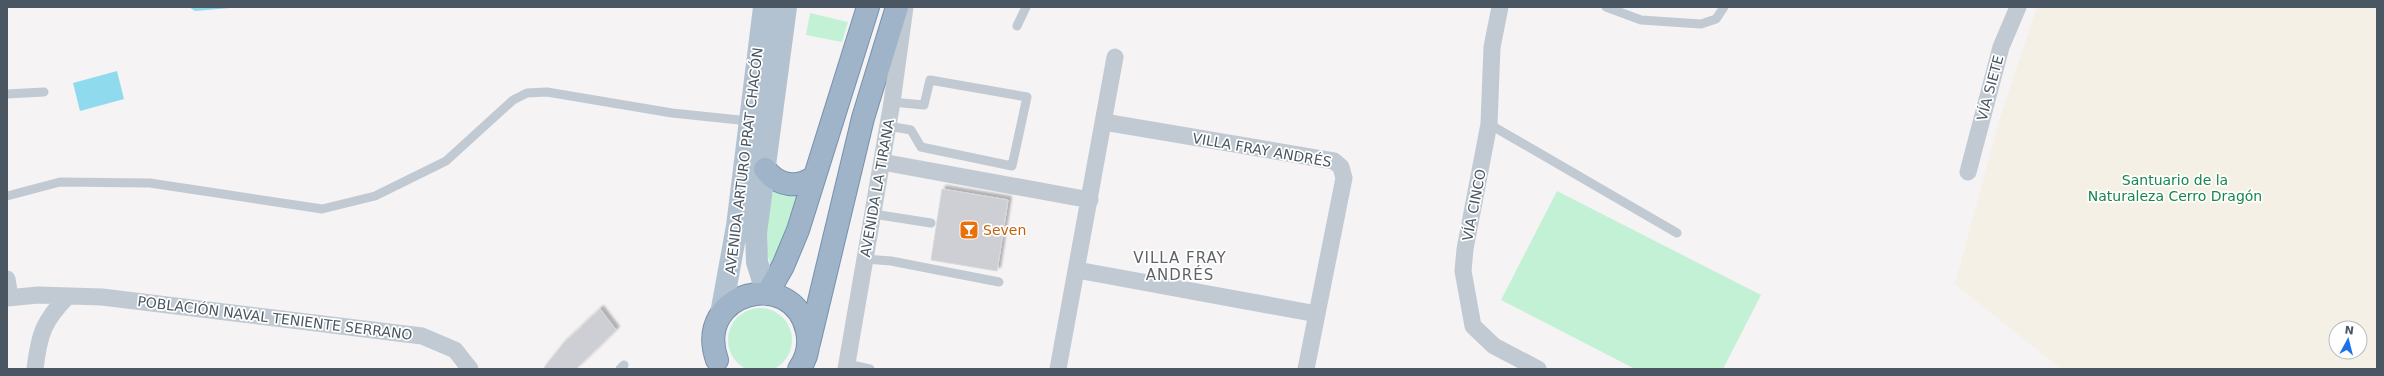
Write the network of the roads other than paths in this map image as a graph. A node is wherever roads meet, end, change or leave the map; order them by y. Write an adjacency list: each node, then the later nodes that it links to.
1 (764, 7): 16 (main road, AVENIDA ARTURO PRAT CHACÓN)
2 (786, 7): 21 (main road, AVENIDA ARTURO PRAT CHACÓN)
3 (868, 7): 23 (highway)
4 (897, 7): 38 (highway, AVENIDA LA TIRANA)
5 (905, 7): 15 (street, AVENIDA LA TIRANA)
6 (1026, 7): 11 (lane)
7 (1500, 7): 18 (street, VÍA CINCO)
8 (1606, 7): 9 (lane)
9 (1724, 7)
10 (2018, 7): 22 (street, VÍA SIETE)
11 (1017, 26)
12 (1115, 57): 17 (street)
13 (44, 92): 14 (lane)
14 (7, 94)
15 (892, 102): 19 (street, AVENIDA LA TIRANA); 19 (lane)
16 (749, 121): 24 (lane); 36 (main road, AVENIDA ARTURO PRAT CHACÓN)
17 (1104, 122): 25 (street); 37 (street, VILLA FRAY ANDRÉS)
18 (1489, 124): 28 (lane); 47 (street, VÍA CINCO)
19 (888, 126): 20 (street, AVENIDA LA TIRANA)
20 (882, 162): 25 (street); 26 (street, AVENIDA LA TIRANA)
21 (764, 169): 23 (highway); 33 (main road, AVENIDA ARTURO PRAT CHACÓN)
22 (1968, 172)
23 (814, 176): 33 (highway)
24 (7, 196)
25 (1090, 200): 30 (street)
26 (873, 214): 27 (lane); 29 (street, AVENIDA LA TIRANA)
27 (931, 222)
28 (1677, 233)
29 (865, 259): 32 (lane); 40 (street, AVENIDA LA TIRANA)
30 (1077, 270): 37 (street); 45 (street)
31 (7, 279): 35 (street, POBLACIÓN NAVAL TENIENTE SERRANO)
32 (999, 282)
33 (767, 294): 36 (highway, AVENIDA ARTURO PRAT CHACÓN); 38 (highway, AVENIDA ARTURO PRAT CHACÓN)
34 (68, 296): 35 (street, POBLACIÓN NAVAL TENIENTE SERRANO); 41 (street); 42 (street, POBLACIÓN NAVAL TENIENTE SERRANO)
35 (9, 298)
36 (721, 314): 39 (highway, AVENIDA ARTURO PRAT CHACÓN)
37 (1317, 314): 46 (street, VILLA FRAY ANDRÉS)
38 (808, 343): 43 (highway, AVENIDA ARTURO PRAT CHACÓN)
39 (717, 366)
40 (847, 366): 44 (lane)
41 (35, 369)
42 (470, 369)
43 (799, 369)
44 (870, 369)
45 (1058, 369)
46 (1306, 369)
47 (1538, 369)

